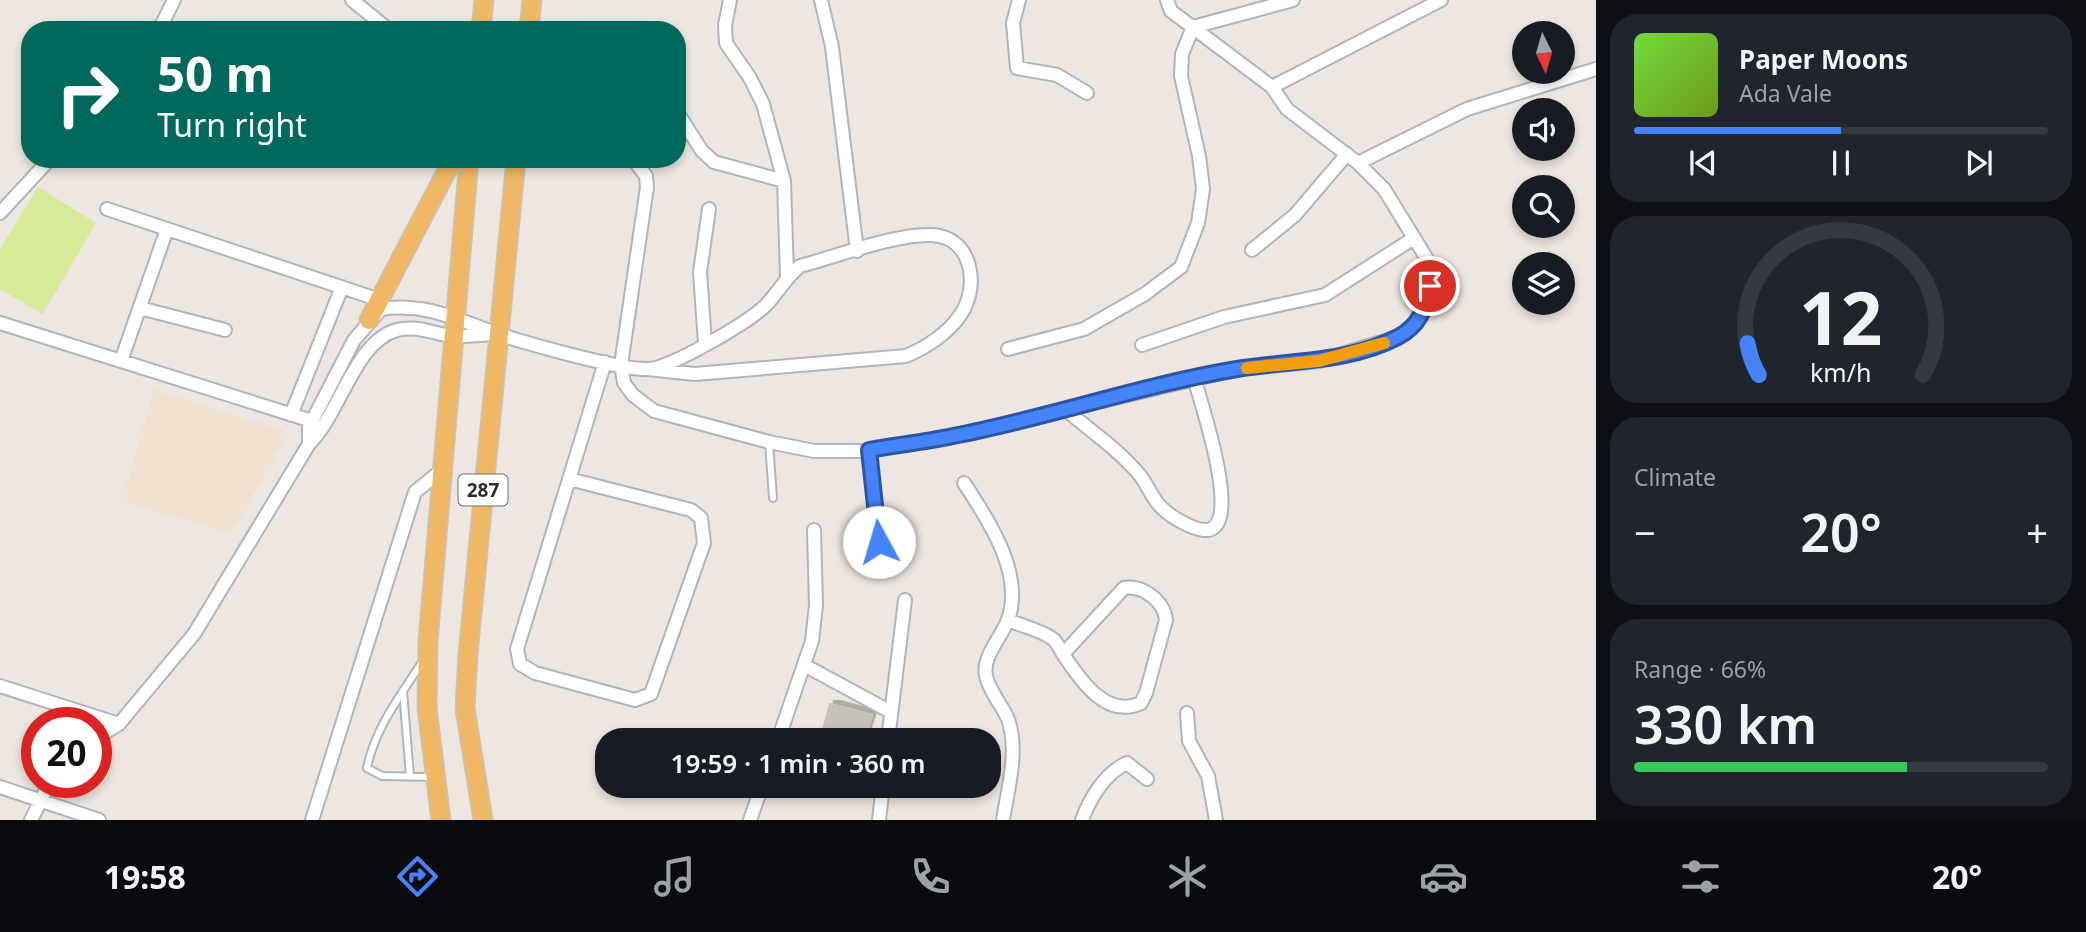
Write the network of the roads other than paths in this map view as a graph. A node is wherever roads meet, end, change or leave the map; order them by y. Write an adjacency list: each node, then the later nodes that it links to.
1 (174, 0): 11 (street)
2 (352, 0): 12 (street)
3 (484, 0): 13 (main road)
4 (532, 0): 14 (main road)
5 (730, 0): 27 (street)
6 (821, 0): 34 (street)
7 (1018, 0): 18 (street)
8 (1167, 0): 15 (street)
9 (1293, 0): 15 (street)
10 (1441, 0): 17 (street)
11 (164, 21)
12 (378, 21)
13 (482, 21)
14 (530, 21)
15 (1193, 27): 17 (street); 47 (street)
16 (1596, 69): 21 (street)
17 (1272, 87): 20 (street)
18 (1087, 93)
19 (686, 126): 27 (street)
20 (1347, 154): 21 (street); 33 (street)
21 (1358, 163): 32 (street)
22 (42, 168): 30 (street)
23 (448, 168): 37 (main road)
24 (468, 168): 39 (main road, 287)
25 (515, 168): 43 (main road, 287)
26 (640, 168): 50 (street)
27 (784, 181): 35 (street)
28 (107, 209): 31 (street)
29 (709, 209): 45 (street)
30 (0, 213)
31 (167, 229): 36 (street); 38 (street)
32 (1414, 238): 46 (street); 52 (street)
33 (1252, 250)
34 (857, 251): 35 (street); 51 (street)
35 (787, 276): 45 (street)
36 (342, 288): 37 (street); 54 (street)
37 (380, 300): 40 (main road)
38 (140, 308): 42 (street); 48 (street)
39 (454, 315): 40 (street); 43 (street); 44 (main road, 287)
40 (369, 320): 55 (street)
41 (0, 323): 48 (street)
42 (225, 330)
43 (498, 334): 44 (street); 49 (street); 89 (main road, 287)
44 (452, 336): 57 (street); 59 (main road, 287)
45 (705, 344): 51 (street)
46 (1142, 345)
47 (1008, 349)
48 (121, 361): 54 (street)
49 (605, 362): 50 (street); 60 (street)
50 (621, 365): 51 (street); 56 (street)
51 (647, 369)
52 (1194, 378): 53 (street); 53 (street)
53 (1065, 409): 58 (street)
54 (291, 415): 55 (street)
55 (312, 421): 57 (street)
56 (769, 442): 58 (street); 62 (lane)
57 (309, 444): 74 (street)
58 (869, 450): 64 (lane)
59 (442, 470): 67 (main road, 287); 87 (street)
60 (569, 479): 60 (street)
61 (964, 483): 66 (street)
62 (773, 498)
63 (814, 530): 69 (street)
64 (879, 542)
65 (905, 600): 72 (street)
66 (1008, 620): 68 (street); 92 (street)
67 (428, 652): 71 (lane); 79 (main road, 287)
68 (1063, 654): 68 (street)
69 (804, 665): 72 (street); 76 (street)
70 (0, 686): 74 (street)
71 (403, 689): 78 (lane); 78 (lane)
72 (891, 712): 77 (street)
73 (1187, 713): 94 (street)
74 (119, 724): 75 (street)
75 (112, 728)
76 (782, 728)
77 (889, 728)
78 (410, 776): 79 (lane)
79 (436, 777): 88 (main road, 287)
80 (1147, 779): 93 (street)
81 (0, 787): 84 (street)
82 (758, 798): 90 (street)
83 (882, 798): 91 (street)
84 (40, 800): 85 (street); 86 (street)
85 (31, 820)
86 (99, 820)
87 (312, 820)
88 (441, 820)
89 (483, 820)
90 (750, 820)
91 (879, 820)
92 (1003, 820)
93 (1082, 820)
94 (1216, 820)

